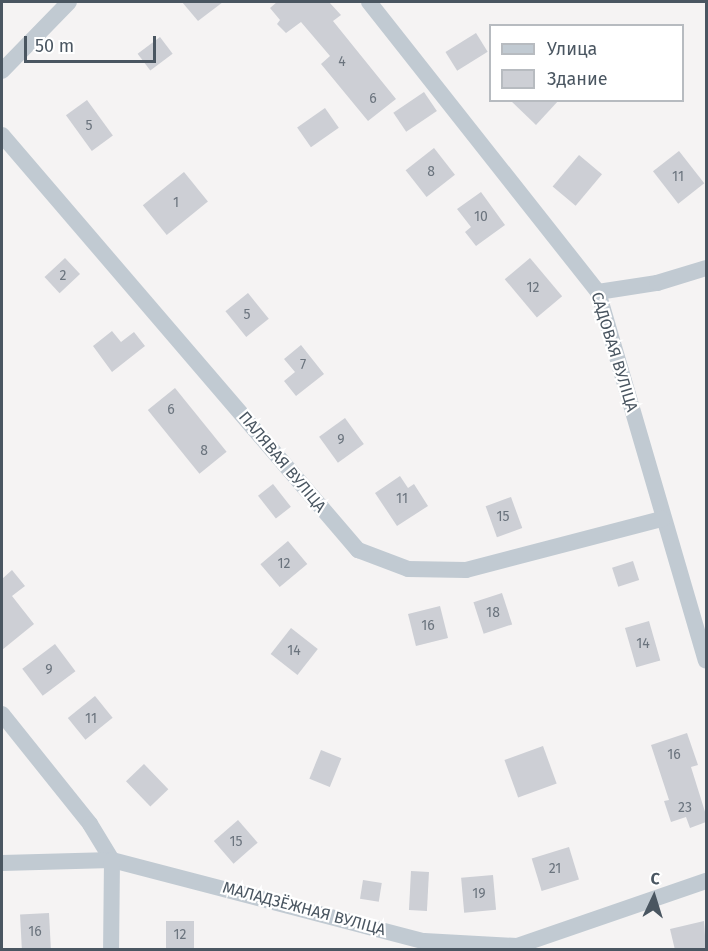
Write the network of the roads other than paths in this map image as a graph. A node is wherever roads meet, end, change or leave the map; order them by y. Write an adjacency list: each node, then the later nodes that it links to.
1 (69, 2): 3 (street)
2 (369, 2): 6 (street, САДОВАЯ ВУЛІЦА)
3 (2, 71)
4 (2, 135): 7 (street, ПАЛЯВАЯ ВУЛІЦА)
5 (706, 268): 6 (street)
6 (598, 292): 7 (street, САДОВАЯ ВУЛІЦА)
7 (662, 519): 8 (street, САДОВАЯ ВУЛІЦА)
8 (706, 662)
9 (2, 714): 10 (street)
10 (112, 860): 11 (street, МАЛАДЗЁЖНАЯ ВУЛІЦА); 12 (street, МАЛАДЗЁЖНАЯ ВУЛІЦА); 13 (street)
11 (2, 863)
12 (706, 881)
13 (111, 950)

